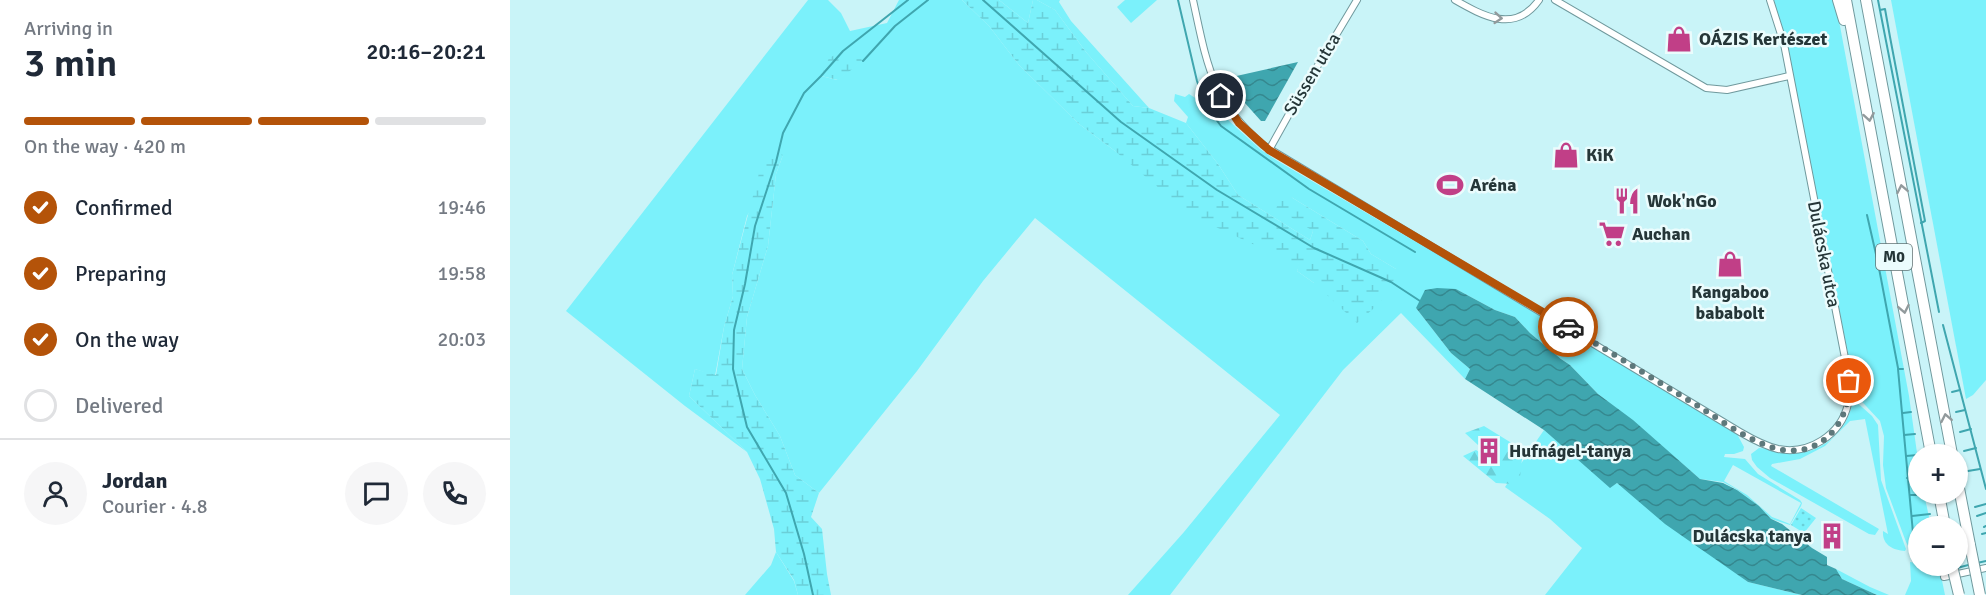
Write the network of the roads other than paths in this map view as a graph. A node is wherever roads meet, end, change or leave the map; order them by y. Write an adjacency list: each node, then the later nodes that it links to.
1 (1193, 0): 12 (street, Dulácska utca)
2 (1357, 0): 12 (street, Süssen utca)
3 (1455, 0): 4 (street, one-way to 4)
4 (1539, 0)
5 (1556, 0): 11 (street)
6 (1770, 0): 11 (street, Dulácska utca)
7 (1838, 0): 10 (highway)
8 (1846, 0): 10 (highway, M0)
9 (1867, 0): 14 (highway, M0, one-way to 9)
10 (1858, 60): 13 (highway, M0, one-way to 13)
11 (1789, 76): 12 (street, Dulácska utca)
12 (1269, 150)
13 (1929, 444)
14 (1950, 444)
15 (1962, 504): 20 (highway, bridge)
16 (1986, 568): 18 (street)
17 (1954, 576): 19 (highway, bridge)
18 (1944, 577)
19 (1959, 595)
20 (1980, 595)

